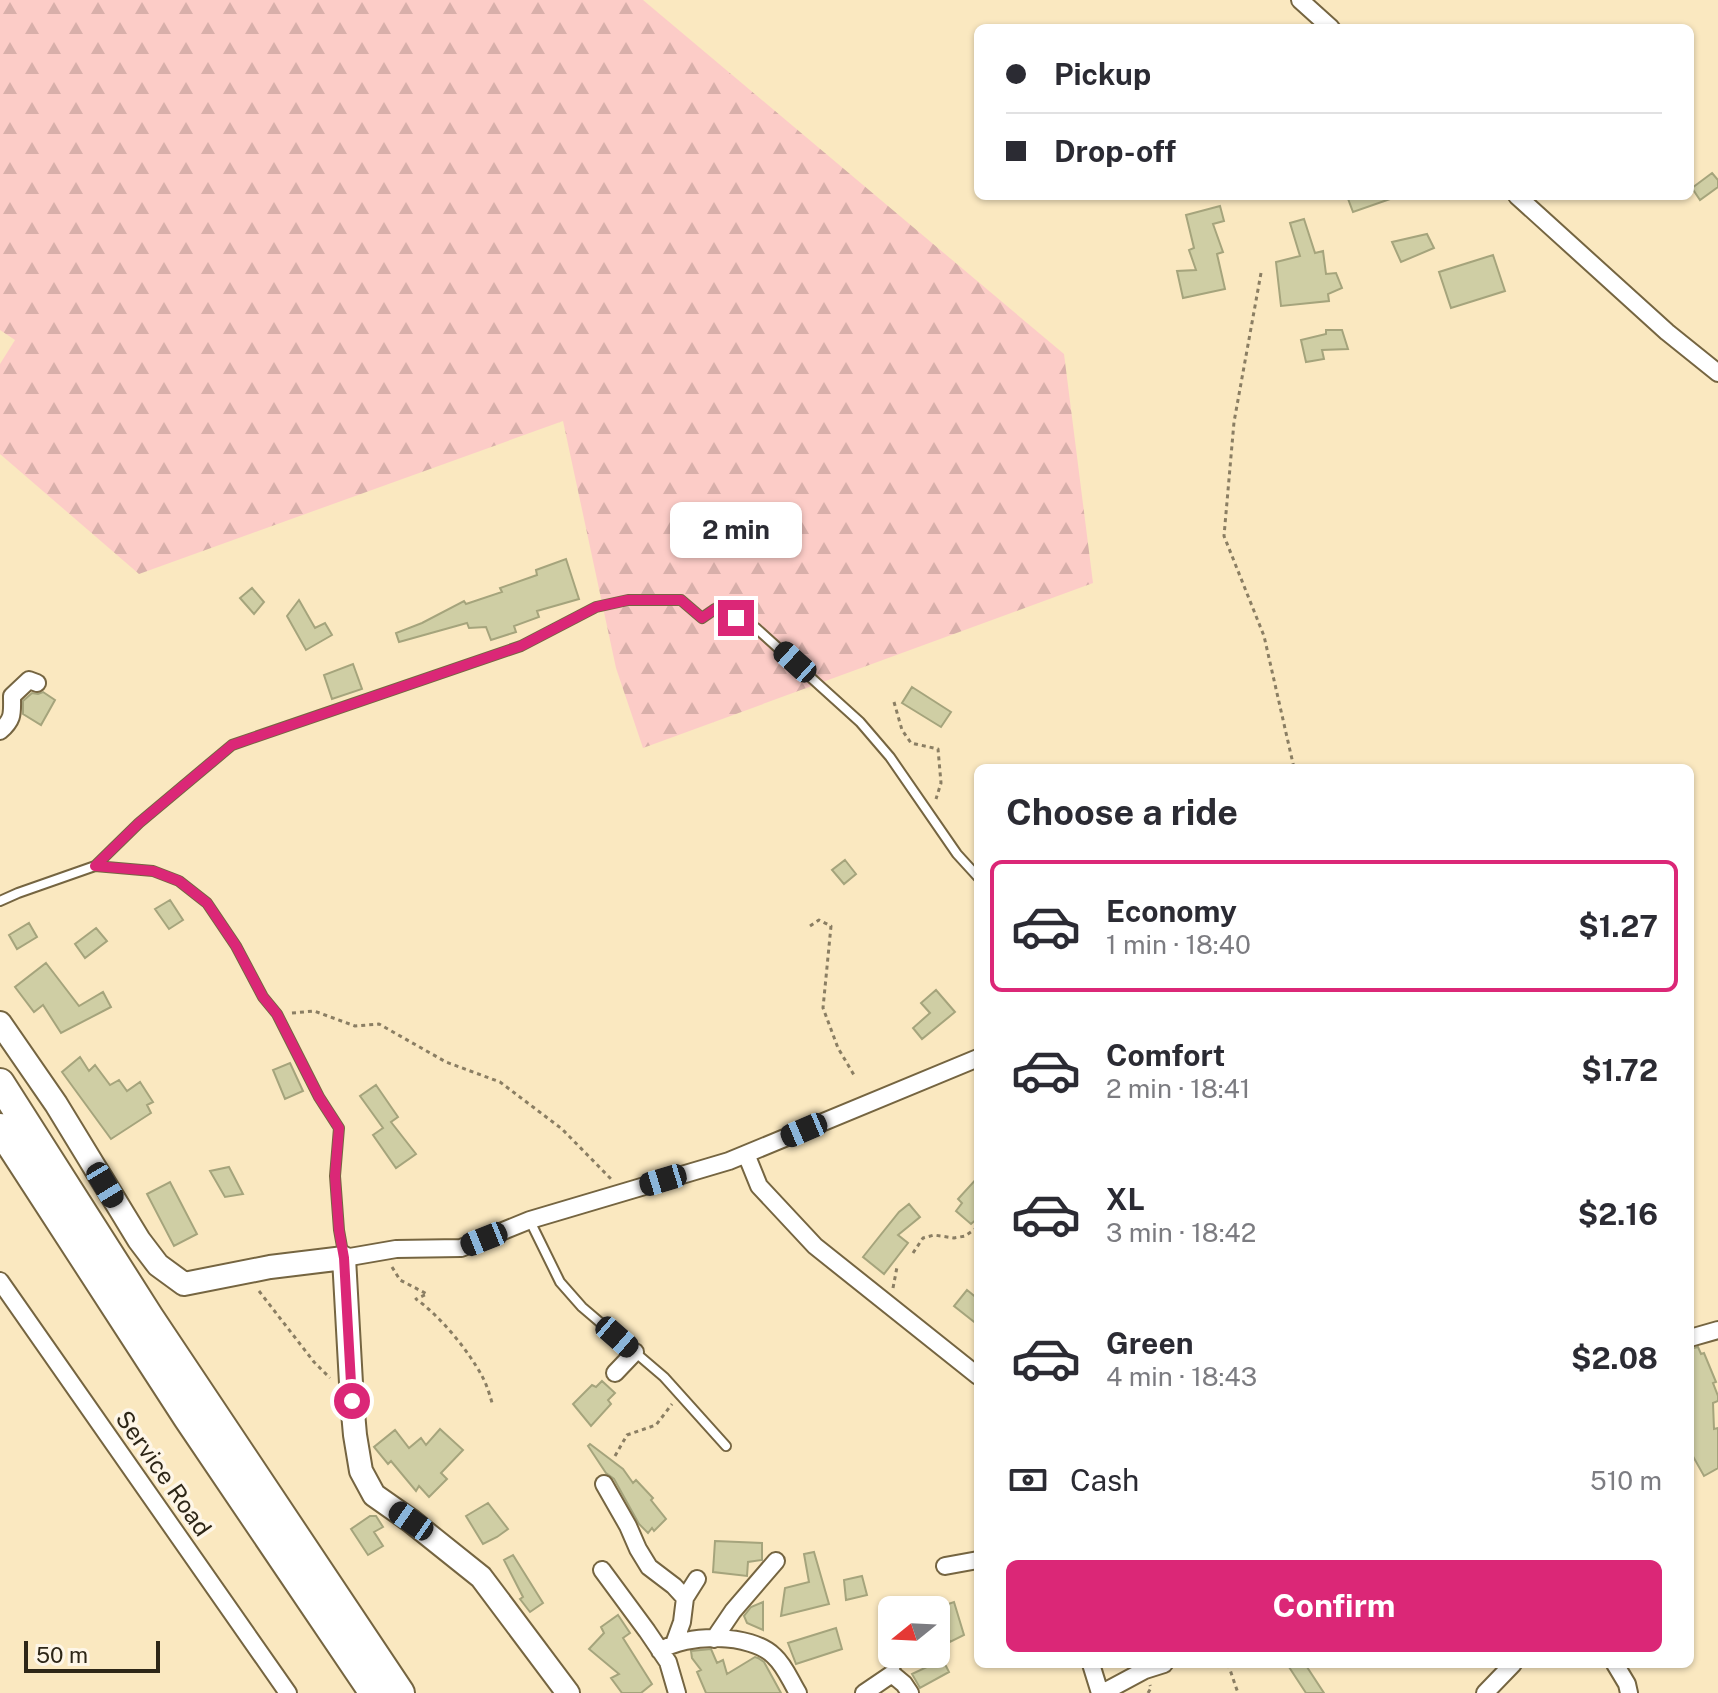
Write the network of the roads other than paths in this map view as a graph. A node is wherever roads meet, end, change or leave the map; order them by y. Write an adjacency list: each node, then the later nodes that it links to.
1 (1300, 0): 2 (street)
2 (1327, 24)
3 (1521, 200): 4 (street)
4 (1718, 373)
5 (37, 683): 6 (street)
6 (0, 731)
7 (95, 866): 8 (lane); 9 (lane); 16 (lane)
8 (974, 873)
9 (0, 901)
10 (0, 1023): 16 (street)
11 (974, 1060): 14 (street)
12 (0, 1083): 41 (highway)
13 (0, 1128): 40 (highway)
14 (746, 1154): 15 (street); 22 (street)
15 (530, 1220): 16 (street); 20 (lane)
16 (344, 1258): 42 (street)
17 (0, 1281): 39 (street, Service Road)
18 (1718, 1330): 19 (street)
19 (1694, 1337)
20 (635, 1352): 21 (street); 23 (lane)
21 (615, 1373)
22 (974, 1373)
23 (726, 1446)
24 (604, 1484): 30 (street)
25 (776, 1561): 31 (street)
26 (974, 1561): 27 (street)
27 (945, 1566)
28 (602, 1570): 32 (street)
29 (697, 1579): 30 (street)
30 (685, 1598): 32 (street)
31 (714, 1639): 32 (street); 44 (street)
32 (667, 1648): 43 (street)
33 (895, 1668): 38 (lane)
34 (1092, 1668): 47 (street)
35 (1151, 1668): 47 (street)
36 (1509, 1668): 48 (street)
37 (1617, 1668): 49 (street)
38 (892, 1674): 45 (street); 46 (street)
39 (288, 1693)
40 (374, 1693)
41 (400, 1693)
42 (568, 1693)
43 (677, 1693)
44 (798, 1693)
45 (864, 1693)
46 (910, 1693)
47 (1101, 1693)
48 (1485, 1693)
49 (1629, 1693)

